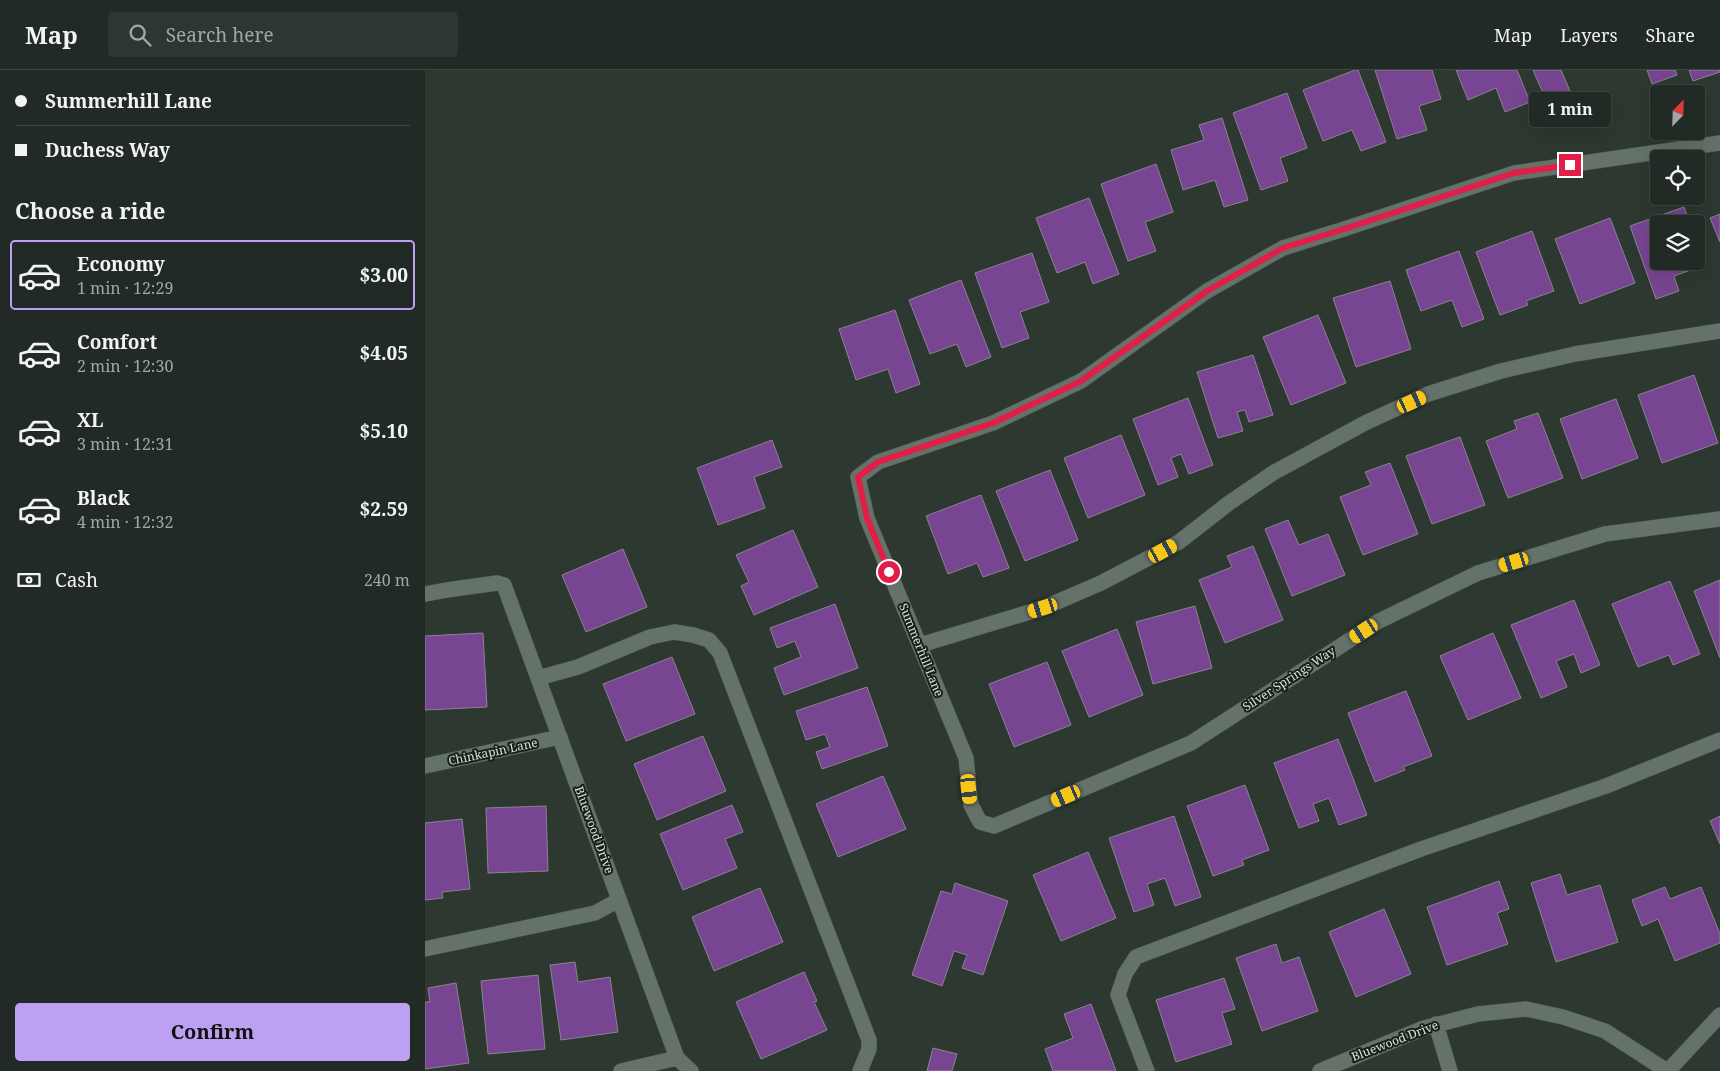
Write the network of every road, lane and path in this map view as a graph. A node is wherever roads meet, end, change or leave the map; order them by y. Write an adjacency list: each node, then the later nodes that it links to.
1 (1720, 143): 5 (street, Summerhill Lane)
2 (1720, 331): 5 (street)
3 (1720, 519): 10 (street, Silver Springs Way)
4 (425, 594): 6 (street, Bluewood Drive)
5 (920, 645): 10 (street, Summerhill Lane)
6 (538, 678): 7 (street, Bluewood Drive); 18 (street)
7 (560, 737): 9 (street, Chinkapin Lane); 11 (street, Bluewood Drive)
8 (1720, 740): 19 (street)
9 (425, 766)
10 (980, 822)
11 (619, 900): 12 (street); 15 (street, Bluewood Drive)
12 (425, 949)
13 (1720, 1015): 22 (street)
14 (1437, 1024): 20 (street, Bluewood Drive); 21 (street); 22 (street, Bluewood Drive)
15 (677, 1058): 16 (street); 17 (street, Bluewood Drive)
16 (621, 1071)
17 (691, 1071)
18 (860, 1071)
19 (1147, 1071)
20 (1320, 1071)
21 (1449, 1071)
22 (1667, 1071)

